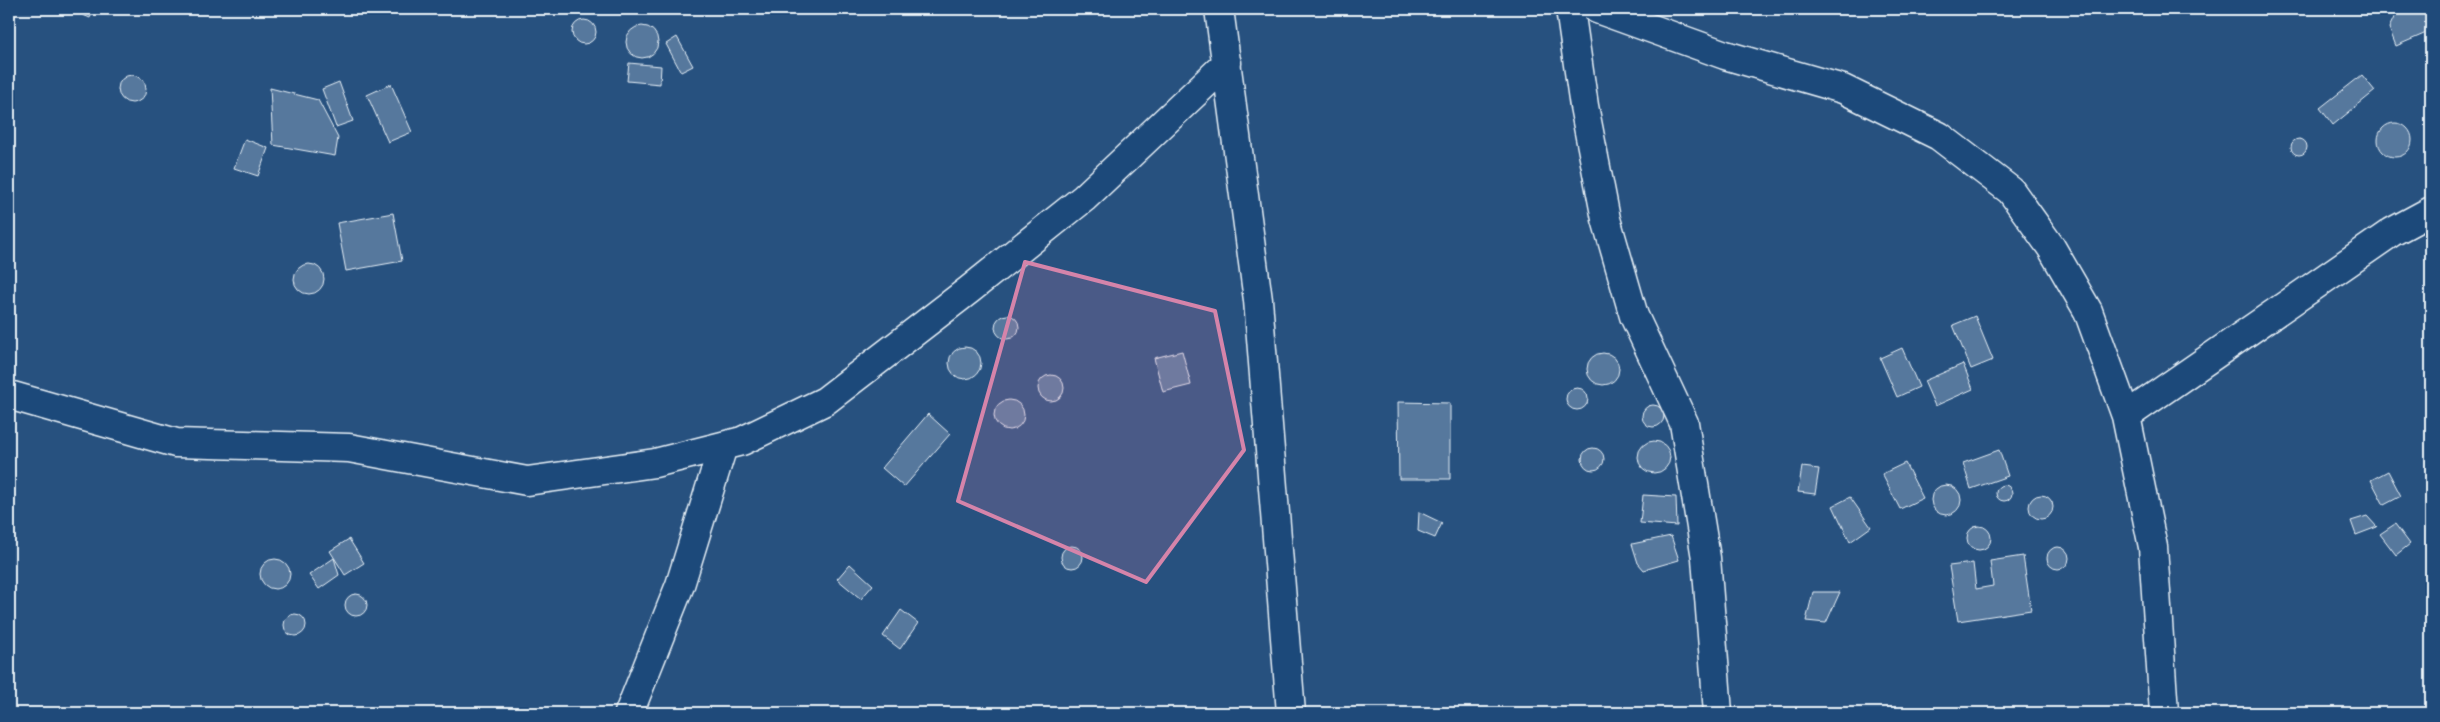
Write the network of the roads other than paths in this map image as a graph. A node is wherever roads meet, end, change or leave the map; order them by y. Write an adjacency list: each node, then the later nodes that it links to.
1 (1219, 9): 4 (street)
2 (1570, 9): 11 (street)
3 (1597, 9): 7 (street)
4 (1227, 63): 8 (street); 10 (street)
5 (2431, 211): 7 (street)
6 (9, 395): 8 (street)
7 (2126, 416): 12 (street)
8 (723, 446): 9 (street)
9 (629, 713)
10 (1291, 713)
11 (1718, 713)
12 (2164, 713)

